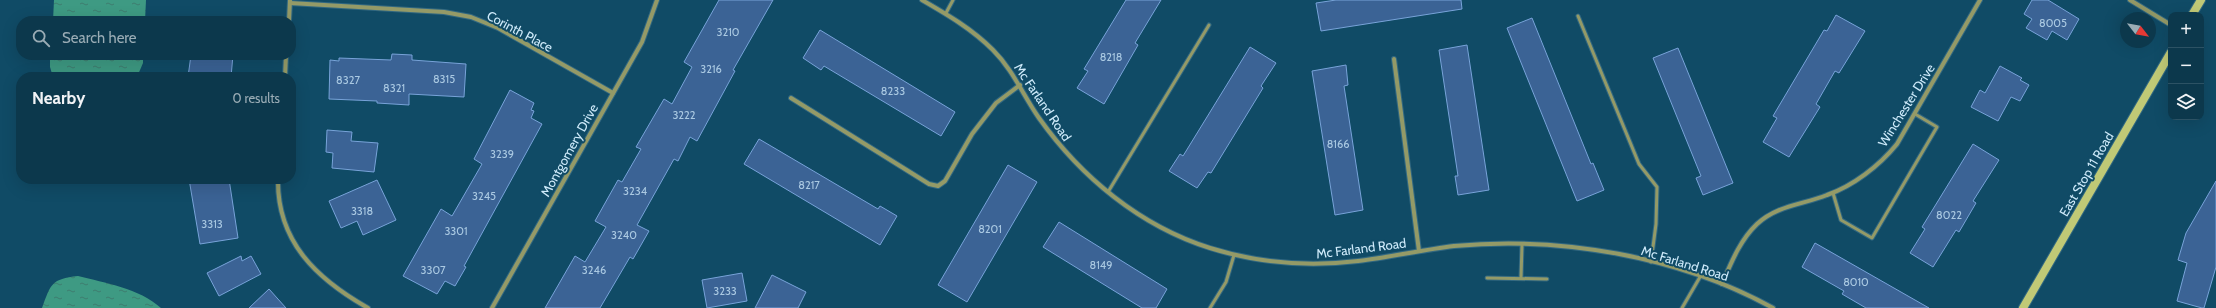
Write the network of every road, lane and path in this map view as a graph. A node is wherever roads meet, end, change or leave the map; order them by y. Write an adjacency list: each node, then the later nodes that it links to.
1 (657, 0): 19 (street, Montgomery Drive)
2 (922, 0): 9 (street, Mc Farland Road)
3 (953, 0): 9 (lane)
4 (1980, 0): 21 (street, Winchester Drive)
5 (2130, 0): 12 (street)
6 (2201, 0): 8 (main road)
7 (290, 2): 10 (street); 19 (street, Corinth Place)
8 (2194, 12)
9 (946, 13): 18 (street, Mc Farland Road)
10 (289, 16)
11 (1578, 16): 28 (lane)
12 (2168, 23)
13 (1209, 25): 23 (lane)
14 (2168, 57): 39 (main road, East Stop 11 Road)
15 (1394, 58): 26 (street)
16 (286, 60): 17 (street)
17 (285, 72)
18 (1020, 86): 20 (street); 23 (street, Mc Farland Road)
19 (613, 93): 35 (street, Montgomery Drive)
20 (791, 98)
21 (1915, 114): 24 (street, Winchester Drive); 24 (lane)
22 (279, 184): 34 (street)
23 (1108, 192): 27 (street, Mc Farland Road)
24 (1833, 193): 33 (street, Winchester Drive)
25 (1522, 245): 26 (street, Mc Farland Road); 28 (street, Mc Farland Road); 31 (lane)
26 (1419, 251): 27 (street, Mc Farland Road)
27 (1234, 254): 36 (lane)
28 (1651, 262): 29 (street, Mc Farland Road)
29 (1700, 276): 33 (street, Mc Farland Road); 37 (lane)
30 (1487, 278): 31 (lane)
31 (1521, 278): 32 (lane)
32 (1547, 279)
33 (1722, 284): 38 (street, Mc Farland Road)
34 (368, 308)
35 (492, 308)
36 (1210, 308)
37 (1682, 308)
38 (1773, 308)
39 (2023, 308)

